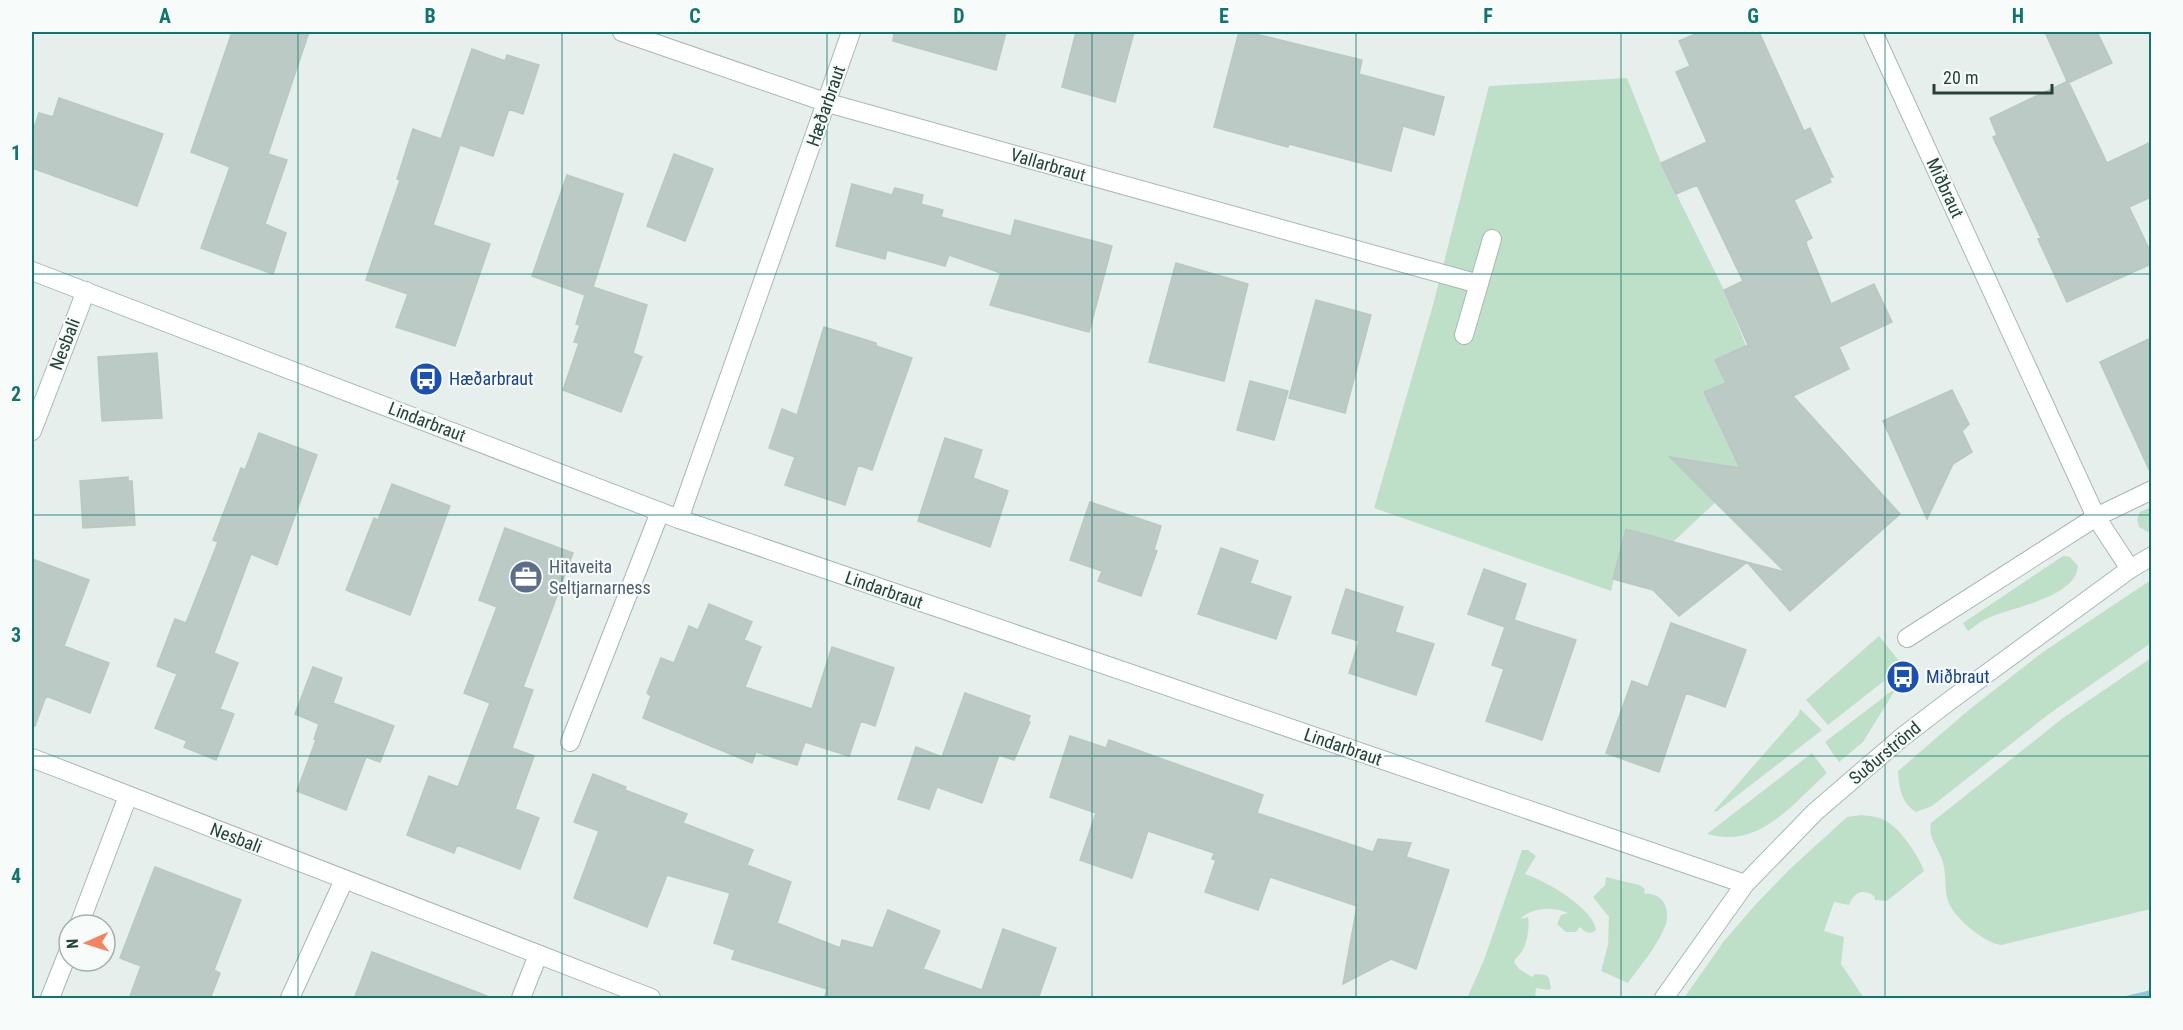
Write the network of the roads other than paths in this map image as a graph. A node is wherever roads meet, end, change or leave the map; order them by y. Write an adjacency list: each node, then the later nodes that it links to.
1 (622, 32): 4 (street, Vallarbraut)
2 (851, 32): 4 (street, Hæðarbraut)
3 (1873, 32): 13 (street, Miðbraut)
4 (828, 103): 7 (street, Vallarbraut); 14 (street, Hæðarbraut)
5 (1492, 239): 7 (street)
6 (32, 271): 8 (street, Lindarbraut)
7 (1479, 284): 9 (street)
8 (86, 291): 10 (street, Nesbali); 12 (street, Lindarbraut)
9 (1464, 334)
10 (32, 431)
11 (2151, 490): 13 (street)
12 (660, 512): 14 (street, Lindarbraut); 18 (street)
13 (2096, 517): 16 (street, Miðbraut); 17 (street)
14 (679, 519): 22 (street, Lindarbraut)
15 (2151, 556): 16 (street, Suðurströnd)
16 (2130, 569): 22 (street, Suðurströnd)
17 (1907, 638)
18 (570, 742)
19 (32, 758): 20 (street, Nesbali)
20 (129, 796): 21 (street, Nesbali); 23 (street)
21 (344, 880): 24 (street, Nesbali); 27 (street)
22 (1745, 884): 30 (street, Suðurströnd)
23 (84, 913)
24 (538, 955): 28 (street); 29 (street, Nesbali)
25 (60, 973): 26 (street)
26 (50, 999)
27 (290, 999)
28 (521, 999)
29 (651, 999)
30 (1664, 999)

